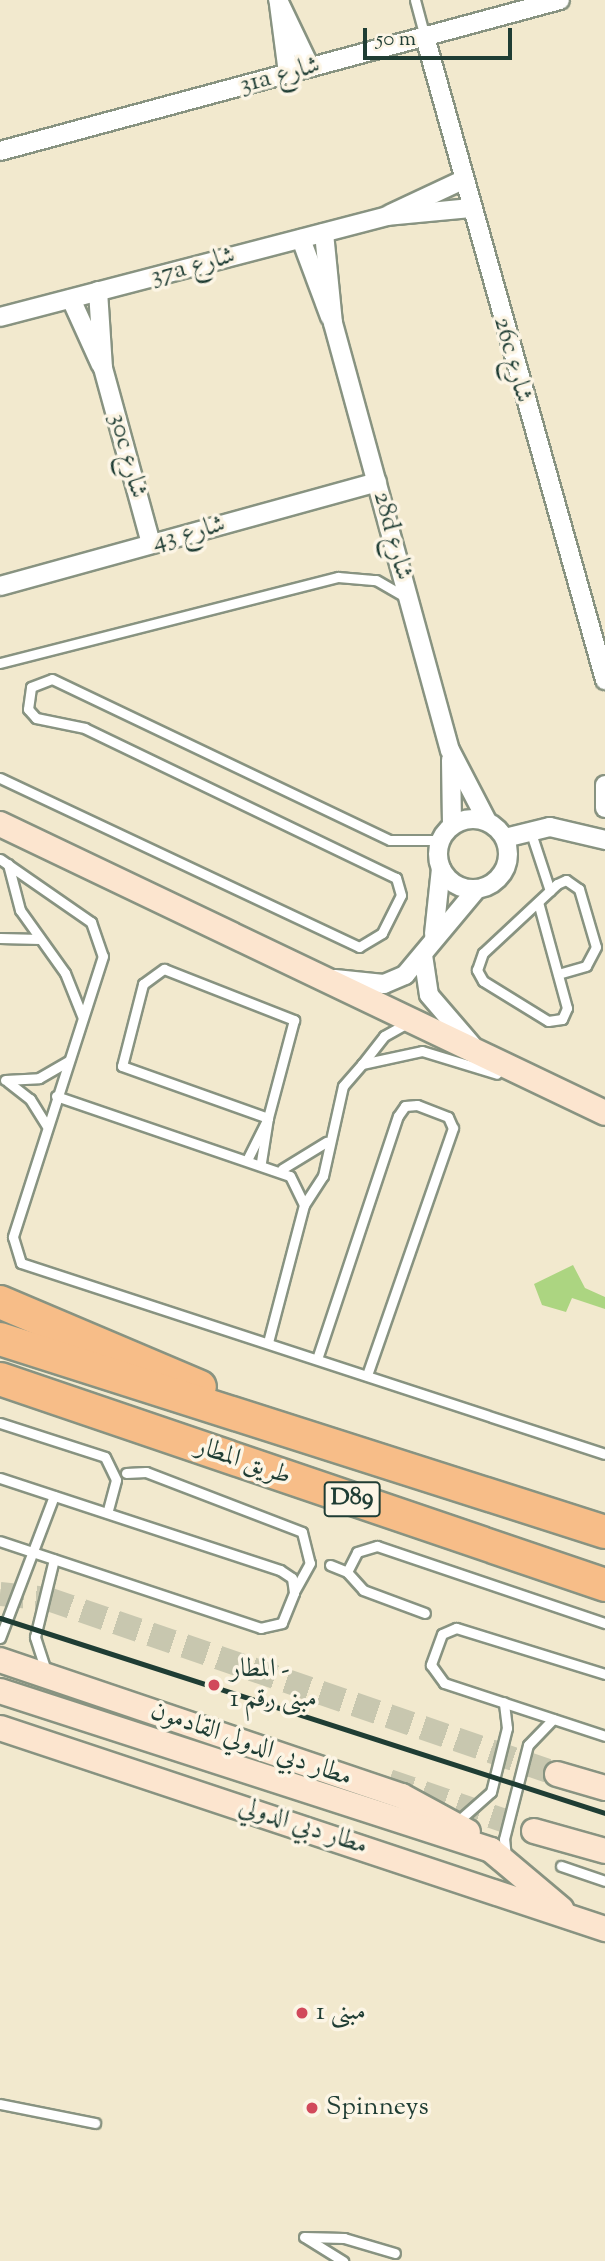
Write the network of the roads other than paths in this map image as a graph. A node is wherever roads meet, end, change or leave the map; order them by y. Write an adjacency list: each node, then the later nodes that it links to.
1 (278, 0): 6 (street); 7 (street)
2 (415, 0): 5 (lane)
3 (560, 0): 4 (street, 31a شارع)
4 (538, 3): 5 (street, 31a شارع)
5 (425, 37): 6 (street, 31a شارع); 9 (street, 26c شارع)
6 (310, 67): 7 (street, 31a شارع)
7 (289, 73): 8 (street, 31a شارع)
8 (0, 151)
9 (463, 180): 10 (street, 26c شارع); 11 (street)
10 (470, 208): 11 (street); 24 (street, 26c شارع)
11 (387, 216): 12 (street, 37a شارع)
12 (324, 233): 13 (street, 37a شارع); 17 (street)
13 (301, 239): 14 (street, 37a شارع); 17 (street)
14 (98, 291): 15 (street, 37a شارع); 18 (street, 30c شارع)
15 (71, 299): 16 (street, 37a شارع); 18 (street, 30c شارع)
16 (0, 317)
17 (333, 323): 19 (street, 28d شارع)
18 (103, 368): 20 (street, 30c شارع)
19 (377, 482): 20 (street, شارع 43); 22 (street, 28d شارع)
20 (151, 544): 21 (street, شارع 43)
21 (0, 586)
22 (410, 600): 23 (lane); 25 (street, 28d شارع)
23 (0, 663)
24 (605, 680)
25 (450, 750): 29 (street, 28d شارع); 31 (street, 28d شارع)
26 (0, 778): 34 (lane)
27 (605, 785): 28 (street)
28 (605, 808)
29 (487, 821): 31 (street); 33 (street)
30 (0, 824): 46 (main road)
31 (452, 825): 34 (street)
32 (530, 830): 33 (street); 35 (street); 39 (lane)
33 (505, 838): 38 (street)
34 (441, 840): 37 (street)
35 (605, 840)
36 (4, 862): 43 (lane); 47 (lane)
37 (440, 868): 38 (street); 41 (street)
38 (477, 889): 41 (street)
39 (550, 891): 40 (lane); 45 (lane)
40 (538, 902): 45 (lane); 45 (lane)
41 (433, 934): 44 (street)
42 (0, 937): 43 (lane)
43 (40, 939): 47 (lane)
44 (422, 955): 46 (street); 49 (street)
45 (558, 974)
46 (327, 978): 48 (main road)
47 (83, 1018): 50 (lane)
48 (422, 1024): 49 (main road); 51 (lane)
49 (478, 1051): 53 (main road)
50 (68, 1061): 52 (lane); 54 (lane)
51 (362, 1064): 53 (lane); 58 (lane)
52 (3, 1079): 57 (lane)
53 (562, 1093): 55 (main road)
54 (56, 1096): 57 (lane); 59 (lane)
55 (605, 1113)
56 (268, 1118): 56 (lane); 59 (lane); 60 (lane)
57 (46, 1125): 65 (lane)
58 (326, 1142): 61 (lane); 62 (lane)
59 (248, 1158): 60 (lane)
60 (261, 1162): 61 (lane)
61 (282, 1169): 62 (lane)
62 (304, 1205): 65 (lane)
63 (0, 1302): 72 (highway)
64 (0, 1339): 72 (highway, طريق المطار / D89)
65 (268, 1342): 66 (lane)
66 (317, 1359): 67 (lane); 67 (lane)
67 (367, 1375): 73 (lane)
68 (0, 1379): 70 (highway, طريق المطار / D89)
69 (0, 1398): 70 (highway)
70 (99, 1411): 84 (highway, طريق المطار / D89)
71 (0, 1423): 77 (lane)
72 (281, 1431): 78 (highway, طريق المطار / D89)
73 (605, 1454)
74 (126, 1473): 85 (lane)
75 (0, 1478): 76 (lane)
76 (54, 1496): 77 (lane); 80 (lane)
77 (107, 1513): 85 (lane)
78 (605, 1532)
79 (0, 1541): 80 (lane)
80 (34, 1552): 81 (lane); 88 (lane)
81 (54, 1559): 85 (lane); 91 (lane)
82 (330, 1565): 83 (lane)
83 (347, 1572): 86 (lane); 87 (lane)
84 (605, 1585)
85 (294, 1593)
86 (425, 1613)
87 (605, 1623)
88 (0, 1638)
89 (0, 1660): 91 (main road, مطار دبي الدولي القادمون)
90 (605, 1674): 93 (lane)
91 (49, 1676): 101 (main road, مطار دبي الدولي القادمون)
92 (0, 1691): 94 (main road)
93 (504, 1702): 95 (lane); 101 (lane)
94 (56, 1709): 96 (main road); 104 (main road, مطار دبي الدولي القادمون)
95 (554, 1719): 98 (lane); 104 (lane)
96 (0, 1721)
97 (0, 1728): 107 (main road, مطار دبي الدولي)
98 (605, 1736)
99 (557, 1774): 100 (main road)
100 (605, 1788)
101 (455, 1823): 104 (main road, مطار دبي الدولي القادمون)
102 (534, 1831): 103 (main road)
103 (605, 1851)
104 (499, 1856): 107 (main road, مطار دبي الدولي القادمون)
105 (561, 1866): 106 (lane)
106 (605, 1881)
107 (568, 1915): 108 (main road, مطار دبي الدولي)
108 (605, 1929)
109 (0, 2104): 110 (lane)
110 (95, 2123)
111 (395, 2253): 112 (lane)
112 (343, 2261)

